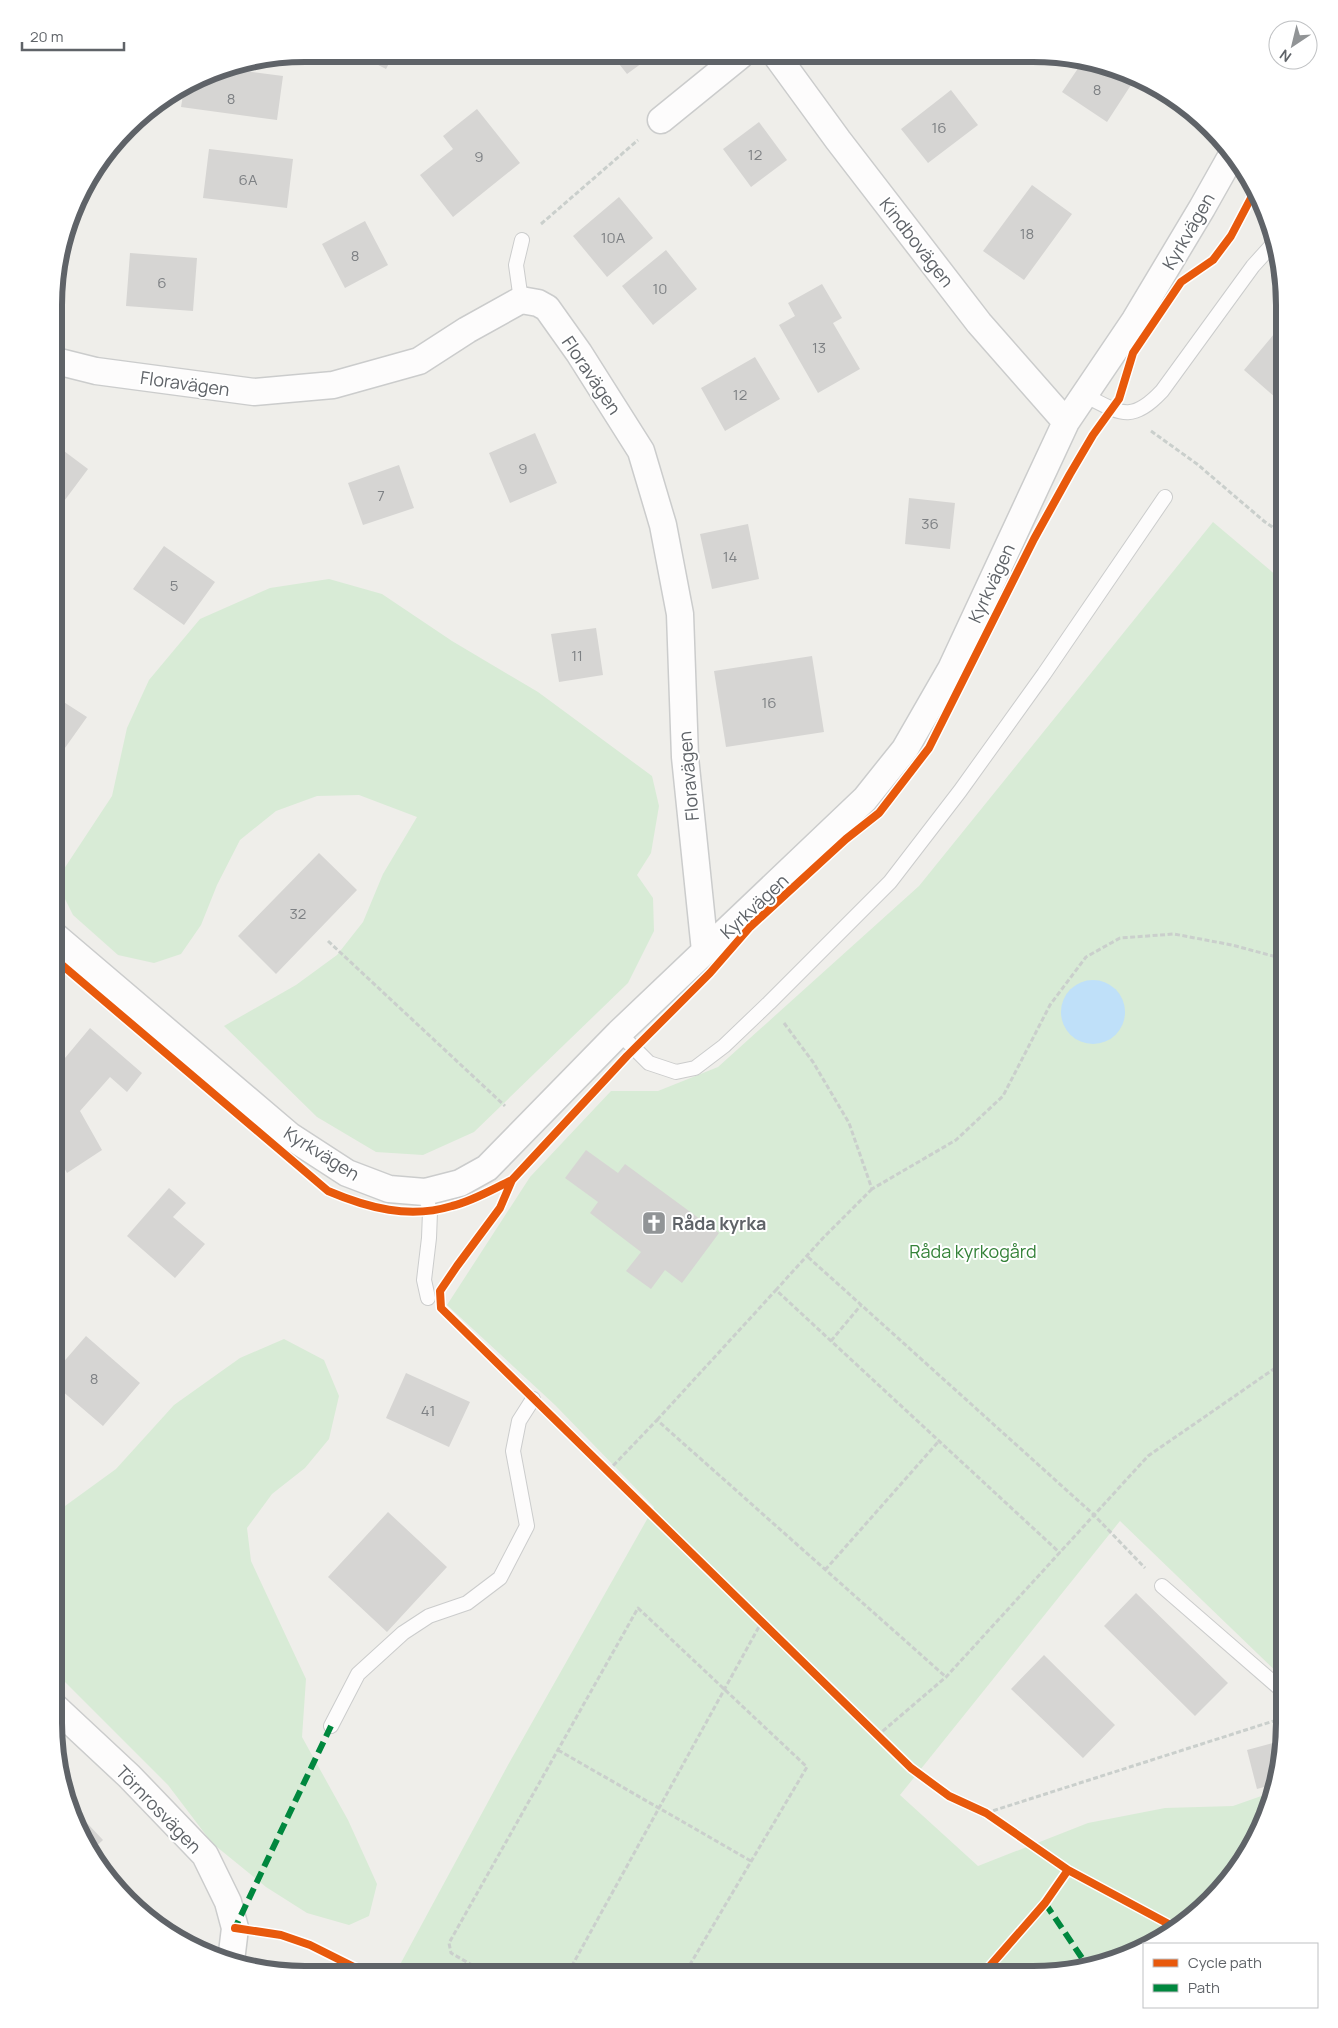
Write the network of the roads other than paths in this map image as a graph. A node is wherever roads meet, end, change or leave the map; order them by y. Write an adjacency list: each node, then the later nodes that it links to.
1 (732, 62): 3 (street)
2 (781, 62): 10 (street, Kindbovägen)
3 (661, 120)
4 (1228, 161): 9 (street, Kyrkvägen)
5 (522, 240): 7 (lane)
6 (1269, 249): 9 (lane)
7 (521, 300): 8 (street, Floravägen); 13 (street, Floravägen)
8 (62, 362)
9 (1084, 395): 10 (street, Kyrkvägen)
10 (1066, 422): 13 (street, Kyrkvägen)
11 (1165, 497): 14 (lane)
12 (62, 942): 15 (street, Kyrkvägen)
13 (706, 951): 14 (street, Kyrkvägen)
14 (619, 1034): 15 (street, Kyrkvägen)
15 (425, 1192): 16 (lane)
16 (428, 1298)
17 (533, 1398): 21 (lane)
18 (1162, 1586): 19 (lane)
19 (1276, 1685)
20 (62, 1713): 22 (street, Törnrosvägen)
21 (331, 1726)
22 (233, 1954)

